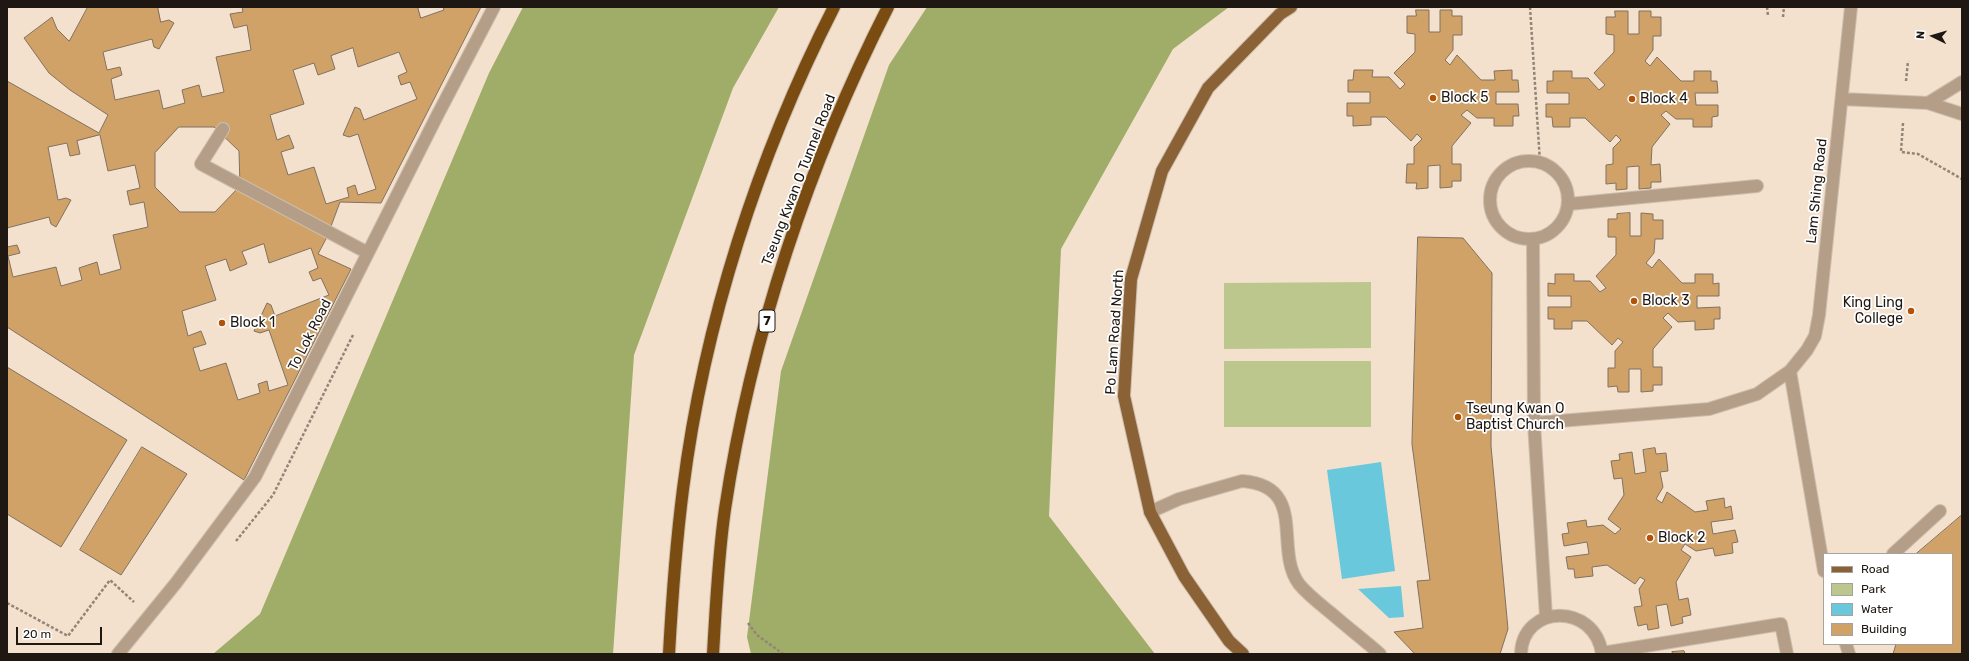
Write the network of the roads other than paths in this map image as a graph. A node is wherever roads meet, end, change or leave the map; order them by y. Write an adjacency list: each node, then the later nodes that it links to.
1 (494, 7): 14 (street, To Lok Road)
2 (834, 7): 23 (highway)
3 (888, 7): 24 (highway, Tseung Kwan O Tunnel Road / 7)
4 (1290, 7): 18 (main road, Po Lam Road North)
5 (1851, 7): 7 (street, Lam Shing Road)
6 (1962, 82): 8 (street)
7 (1842, 99): 8 (street); 15 (street, Lam Shing Road)
8 (1928, 103): 9 (street)
9 (1961, 115)
10 (223, 129): 14 (street)
11 (1757, 186): 12 (street)
12 (1569, 204): 13 (street); 13 (street)
13 (1534, 240): 16 (street)
14 (368, 253): 22 (street, To Lok Road)
15 (1790, 371): 16 (street, Lam Shing Road); 20 (street)
16 (1534, 423): 21 (street)
17 (1940, 511): 19 (street)
18 (1150, 512): 25 (main road, Po Lam Road North); 26 (street)
19 (1894, 553)
20 (1823, 565)
21 (1546, 618): 27 (street); 28 (street)
22 (118, 654)
23 (669, 654)
24 (713, 654)
25 (1243, 654)
26 (1380, 654)
27 (1521, 654)
28 (1602, 654): 29 (street)
29 (1787, 654)

